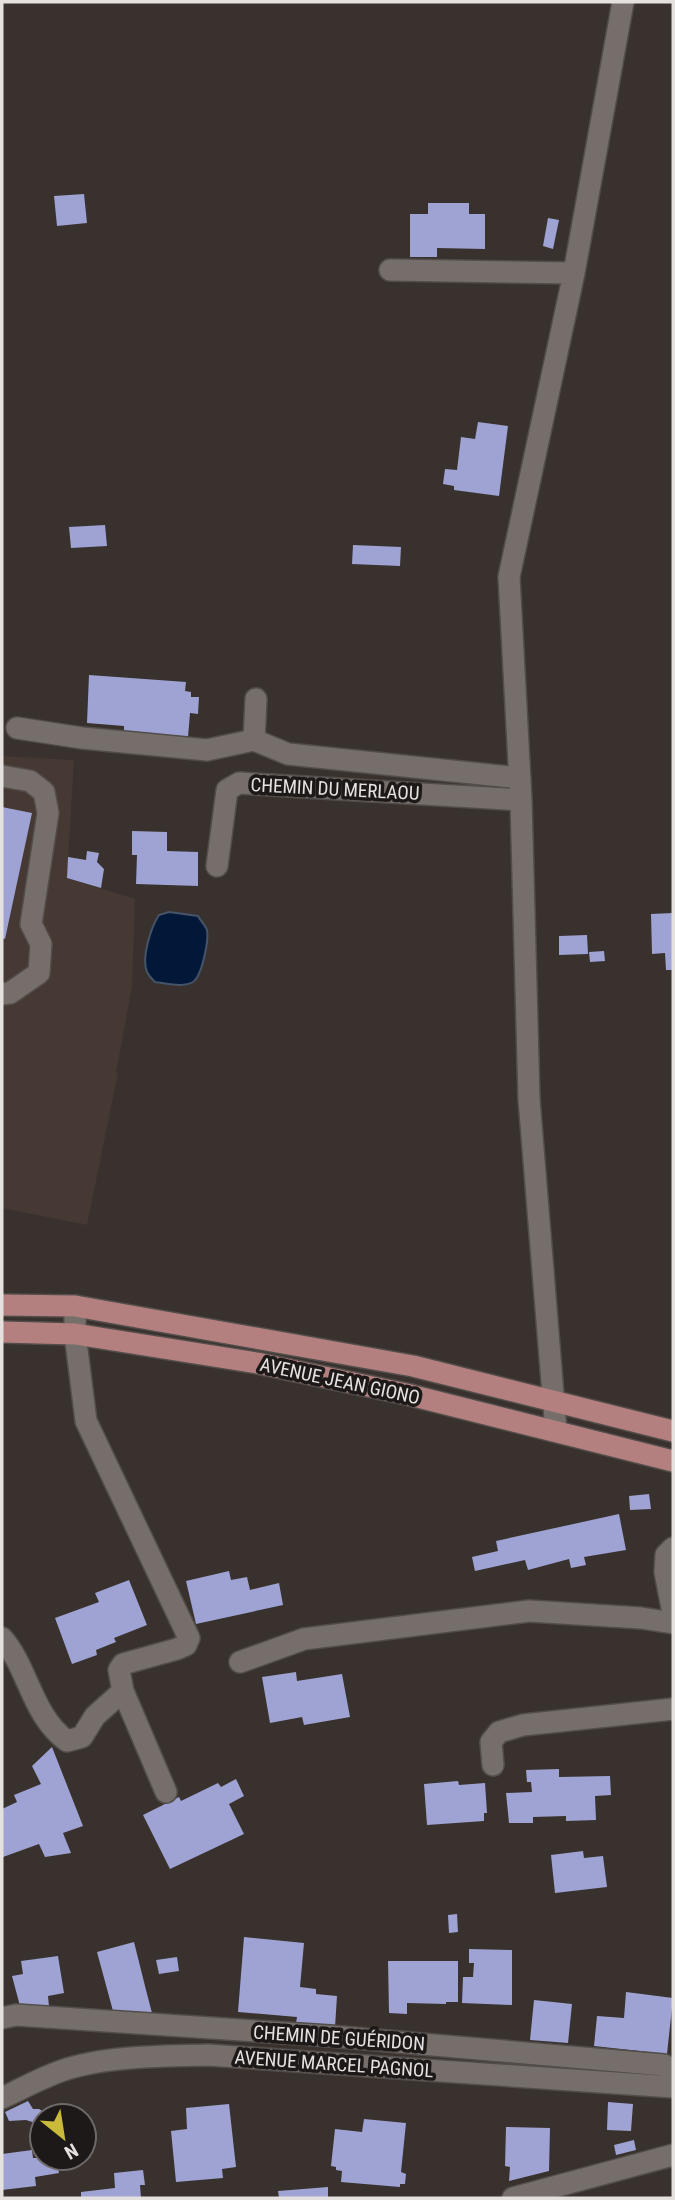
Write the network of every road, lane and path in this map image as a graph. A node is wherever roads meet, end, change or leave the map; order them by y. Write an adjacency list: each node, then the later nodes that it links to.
1 (623, 2): 3 (street)
2 (390, 270): 3 (street)
3 (574, 273): 8 (street)
4 (256, 699): 6 (street)
5 (17, 728): 6 (street)
6 (254, 740): 8 (street)
7 (2, 776): 11 (street)
8 (520, 778): 9 (street)
9 (521, 800): 10 (street, CHEMIN DU MERLAOU); 16 (street)
10 (217, 866)
11 (2, 994)
12 (2, 1304): 13 (main road, AVENUE JEAN GIONO)
13 (75, 1306): 15 (street); 16 (main road, AVENUE JEAN GIONO)
14 (2, 1332): 15 (main road, AVENUE JEAN GIONO)
15 (75, 1334): 17 (main road, AVENUE JEAN GIONO); 25 (street)
16 (552, 1401): 17 (street); 18 (main road, AVENUE JEAN GIONO)
17 (556, 1431): 19 (main road, AVENUE JEAN GIONO)
18 (673, 1431)
19 (673, 1461)
20 (673, 1548): 21 (street)
21 (673, 1613)
22 (673, 1623): 24 (street)
23 (2, 1638): 25 (street)
24 (240, 1662)
25 (123, 1691): 28 (street)
26 (673, 1709): 27 (street)
27 (493, 1765)
28 (166, 1792)
29 (2, 2018): 30 (street, CHEMIN DE GUÉRIDON)
30 (673, 2071)
31 (673, 2087): 32 (street, AVENUE MARCEL PAGNOL)
32 (2, 2098)
33 (673, 2155): 34 (street)
34 (513, 2198)

